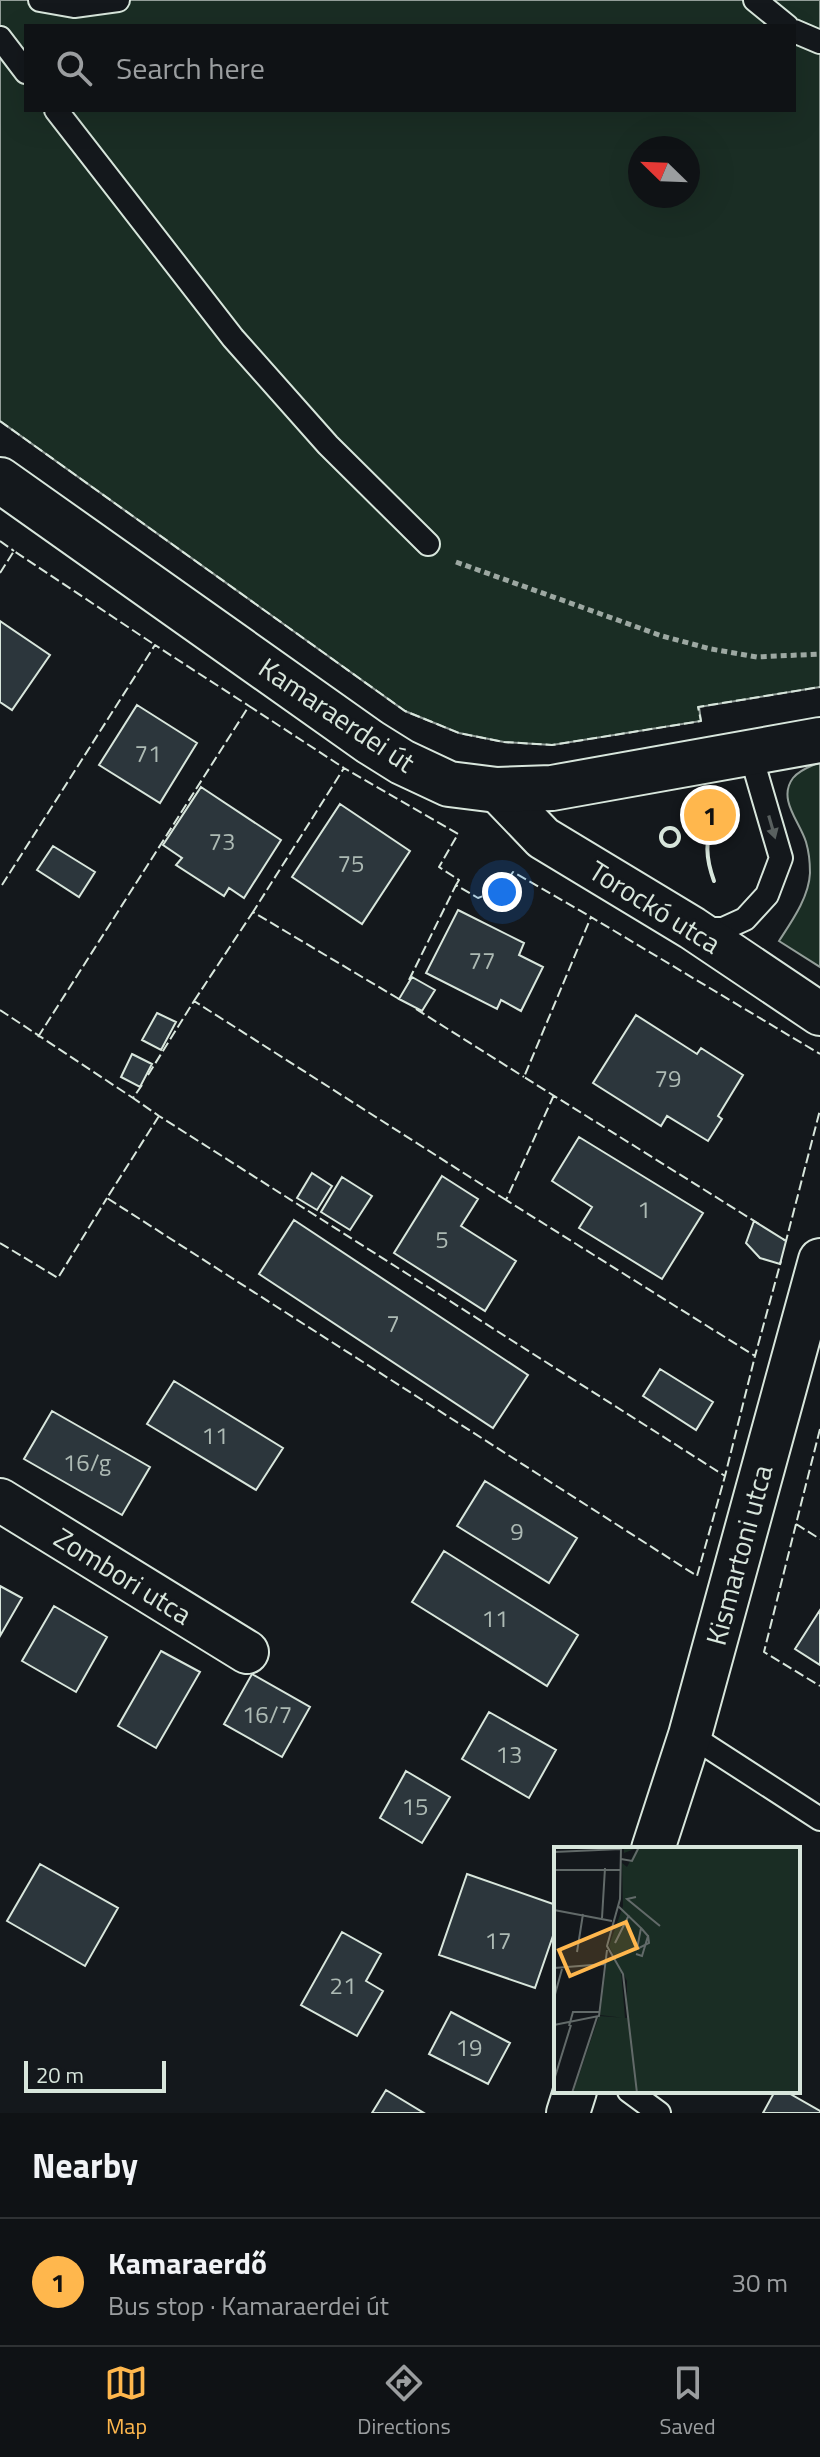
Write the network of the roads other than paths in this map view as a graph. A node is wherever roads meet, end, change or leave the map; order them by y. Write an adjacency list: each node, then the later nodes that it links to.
1 (40, 0): 2 (lane)
2 (118, 0)
3 (755, 0): 4 (lane)
4 (785, 24)
5 (796, 32): 7 (lane)
6 (0, 38): 8 (lane)
7 (820, 42)
8 (24, 69)
9 (58, 112): 11 (lane)
10 (0, 480): 14 (street, Kamaraerdei út)
11 (428, 544)
12 (820, 740): 13 (street, Kamaraerdei út)
13 (750, 752): 14 (street, Kamaraerdei út); 15 (lane, one-way to 15)
14 (497, 790): 15 (street, Torockó utca)
15 (692, 928): 16 (street, Torockó utca)
16 (820, 1014)
17 (820, 1260): 20 (street, Kismartoni utca)
18 (0, 1500): 19 (street, Zombori utca)
19 (247, 1652)
20 (690, 1735): 21 (lane); 22 (street, Kismartoni utca)
21 (820, 1819)
22 (654, 1847)
23 (574, 2093): 25 (street)
24 (632, 2093): 26 (lane)
25 (568, 2113)
26 (659, 2113)

